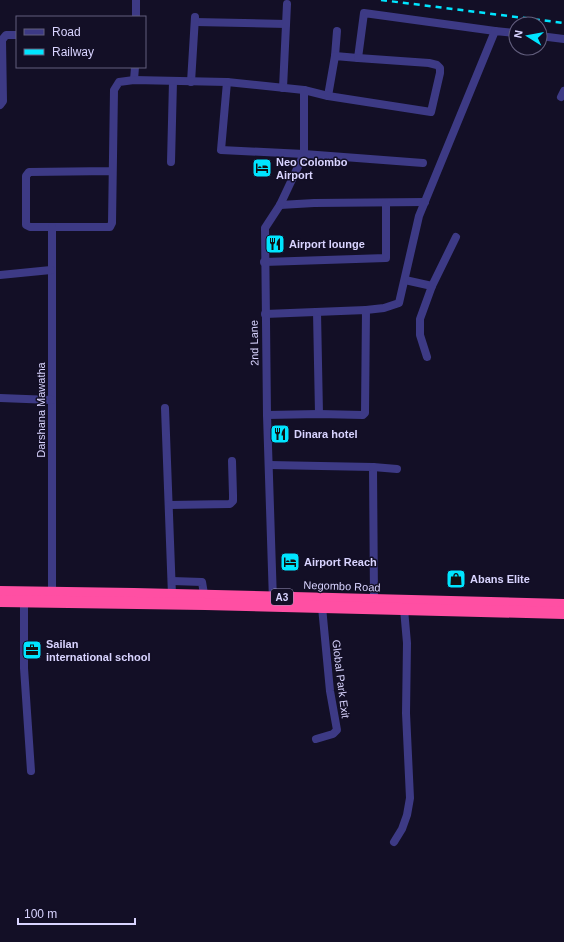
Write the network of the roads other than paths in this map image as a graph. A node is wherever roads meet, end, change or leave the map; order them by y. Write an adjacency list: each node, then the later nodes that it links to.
1 (136, 0): 3 (street)
2 (288, 4): 4 (street)
3 (136, 16)
4 (286, 24): 16 (street); 18 (street)
5 (495, 31): 7 (street); 12 (street); 26 (street)
6 (337, 32): 11 (street)
7 (508, 32)
8 (16, 35): 21 (street)
9 (548, 37): 10 (street)
10 (564, 39)
11 (335, 56): 12 (street); 20 (street)
12 (358, 58): 20 (street)
13 (135, 68): 14 (street)
14 (134, 80): 15 (street); 25 (street)
15 (173, 81): 16 (street); 23 (street)
16 (191, 82): 17 (street)
17 (227, 82): 18 (street); 22 (street)
18 (283, 88): 19 (street)
19 (304, 90): 20 (street); 22 (street, 2nd Lane)
20 (328, 96)
21 (0, 106)
22 (304, 154): 24 (street); 28 (street, 2nd Lane)
23 (171, 162)
24 (423, 163)
25 (112, 171): 29 (street); 29 (street)
26 (425, 202): 27 (street); 34 (street)
27 (386, 203): 28 (street); 31 (street)
28 (280, 205): 31 (street, 2nd Lane)
29 (52, 227): 32 (street, Darshana Mawatha)
30 (456, 238): 35 (street)
31 (264, 262): 38 (street, 2nd Lane)
32 (51, 270): 33 (street); 41 (street, Darshana Mawatha)
33 (0, 275)
34 (405, 280): 35 (street); 36 (street)
35 (432, 286): 39 (street)
36 (366, 310): 37 (street); 43 (street)
37 (317, 312): 38 (street); 43 (street)
38 (265, 314): 44 (street, 2nd Lane)
39 (427, 357)
40 (0, 398): 41 (street)
41 (52, 400): 52 (street, Darshana Mawatha)
42 (165, 408): 49 (street)
43 (319, 414): 44 (street)
44 (267, 415): 46 (street, 2nd Lane)
45 (232, 461): 49 (street)
46 (268, 465): 47 (street); 57 (street, 2nd Lane)
47 (373, 467): 48 (street); 55 (street)
48 (397, 468)
49 (169, 505): 50 (street)
50 (172, 581): 53 (street); 54 (street)
51 (0, 592): 52 (highway, Negombo Road / A3)
52 (52, 592): 53 (highway, Negombo Road / A3)
53 (172, 595): 54 (highway, Negombo Road / A3)
54 (205, 600): 57 (highway, Negombo Road / A3); 58 (highway, Negombo Road / A3)
55 (374, 600): 57 (highway, Negombo Road / A3); 59 (highway, Negombo Road / A3)
56 (0, 601): 58 (highway, Negombo Road / A3)
57 (273, 601): 60 (highway, Negombo Road / A3)
58 (24, 602): 64 (street)
59 (564, 605)
60 (322, 607): 61 (highway, Negombo Road / A3); 63 (street, Global Park Exit)
61 (404, 609): 62 (highway, Negombo Road / A3); 65 (street)
62 (564, 613)
63 (316, 740)
64 (31, 771)
65 (394, 842)

